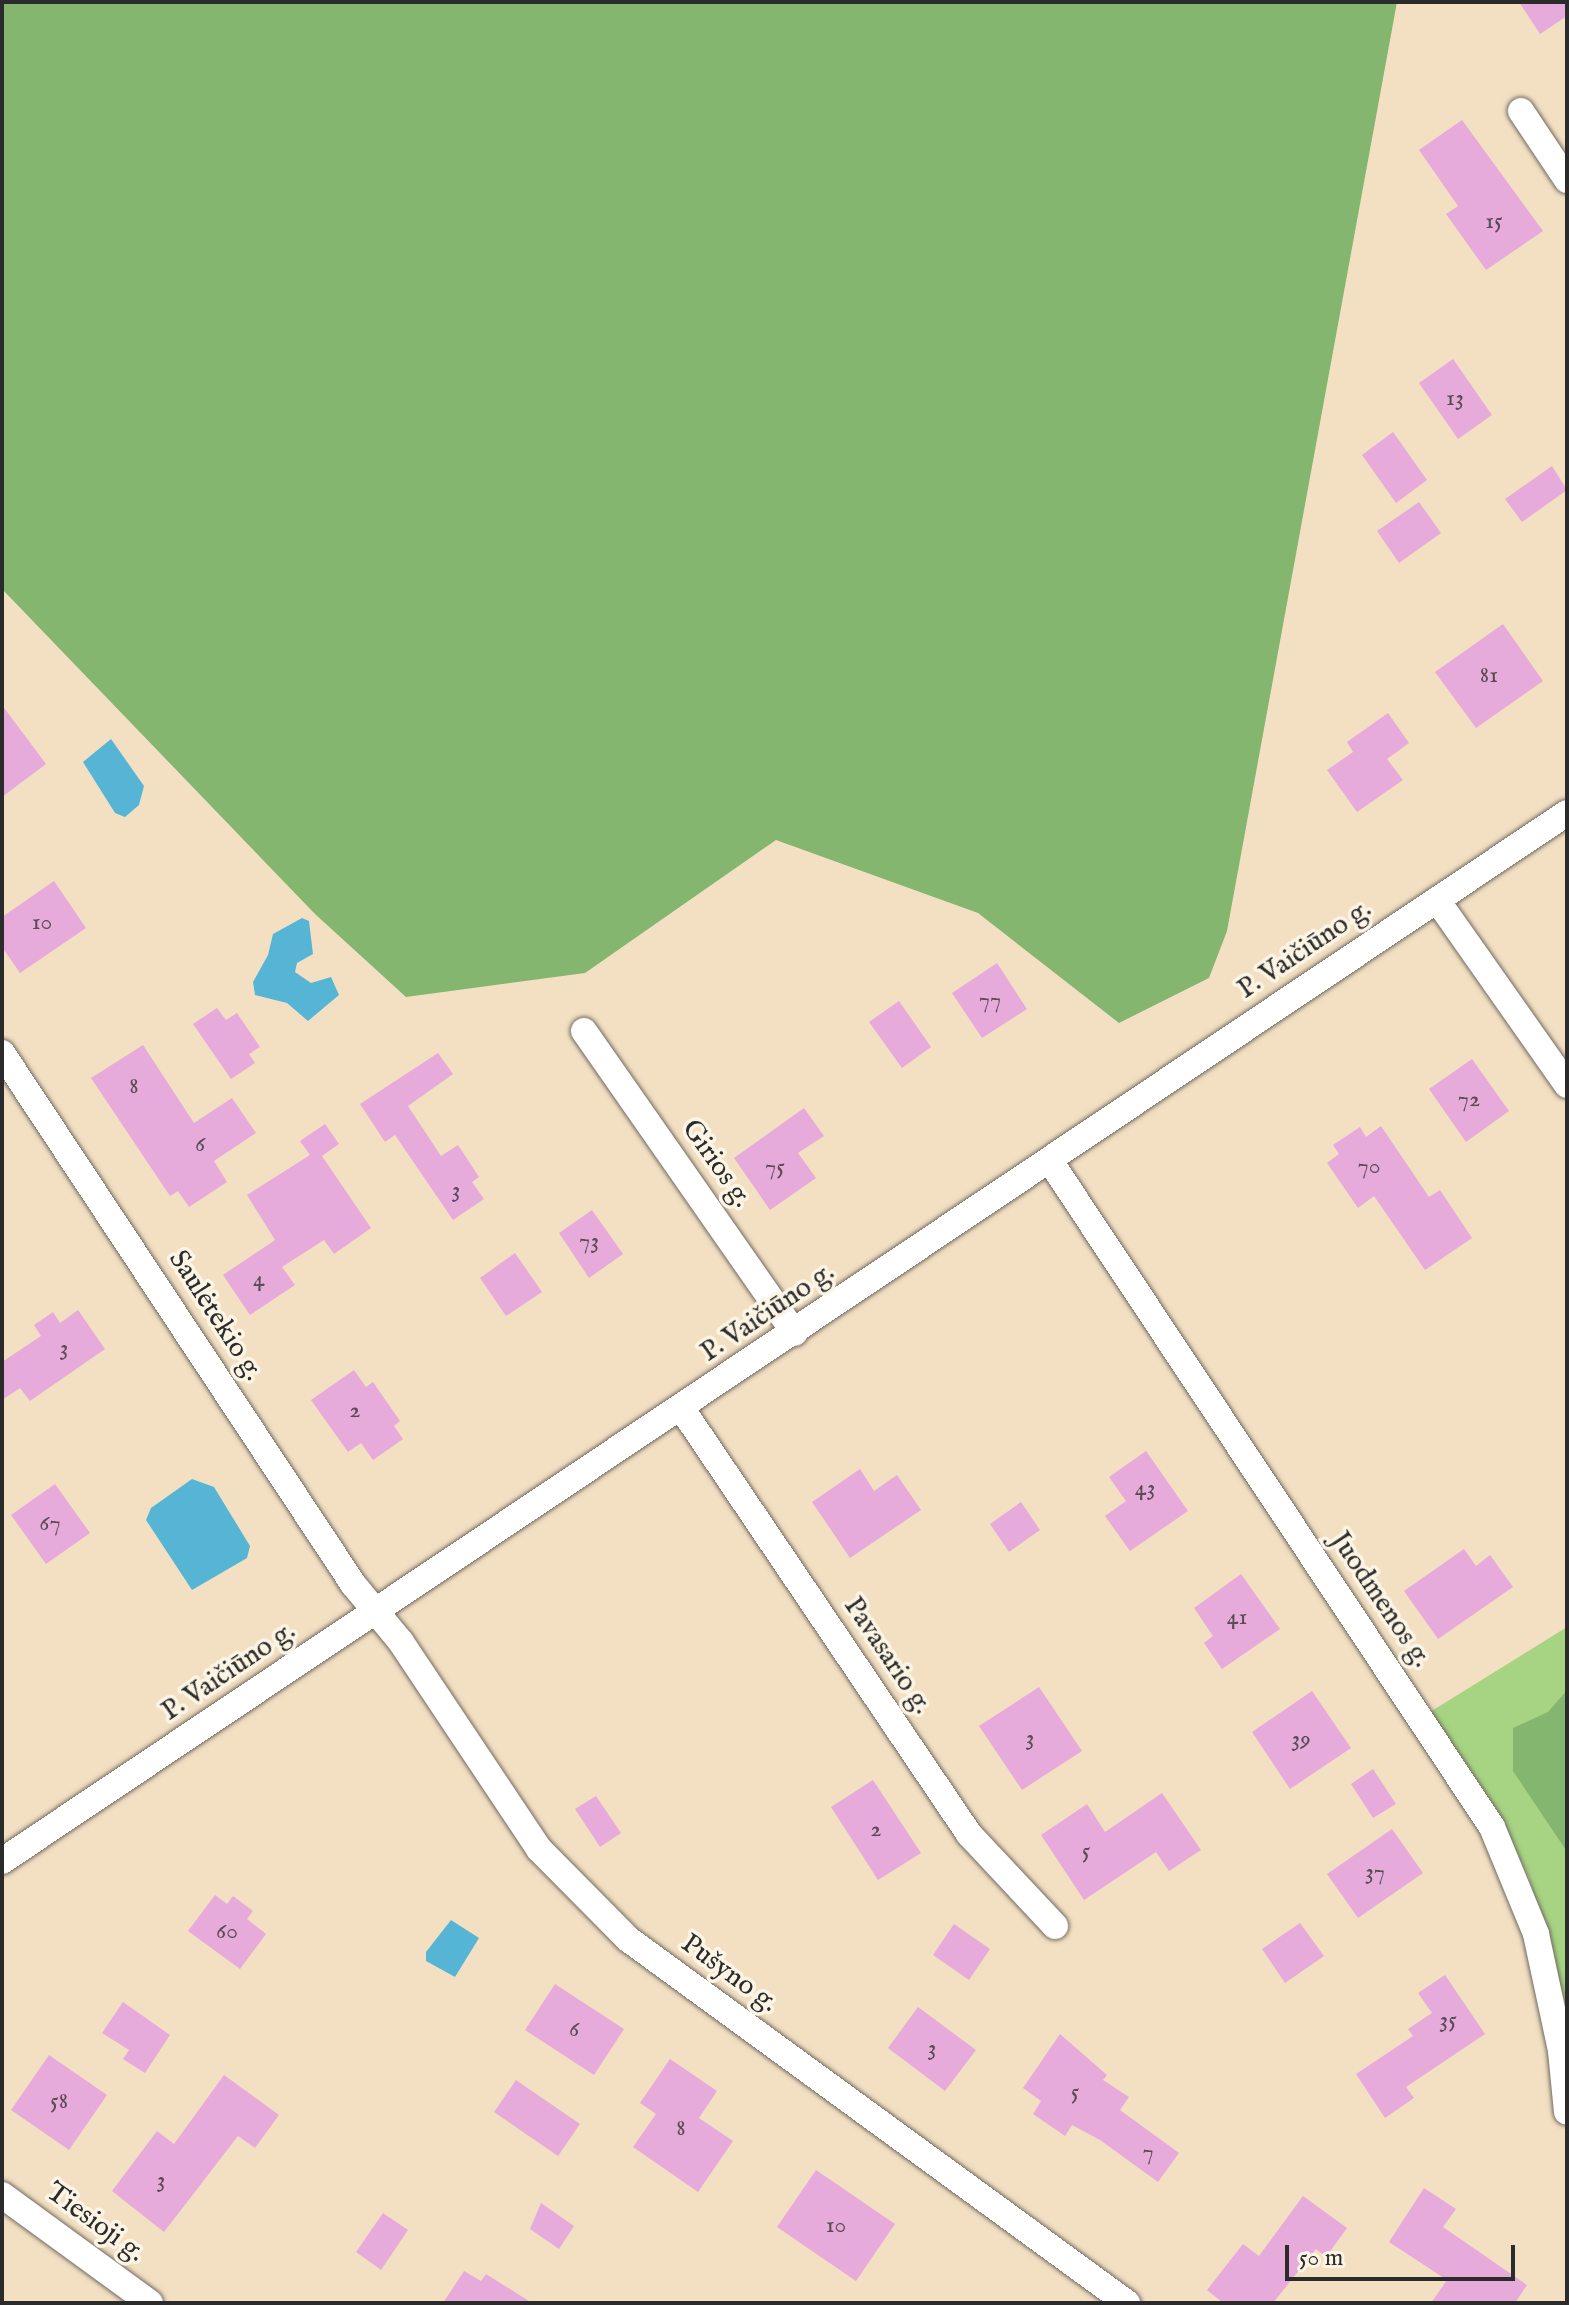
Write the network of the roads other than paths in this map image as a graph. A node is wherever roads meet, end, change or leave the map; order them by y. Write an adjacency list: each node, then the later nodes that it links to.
1 (1521, 111): 2 (street)
2 (1567, 180)
3 (1567, 813): 4 (street, P. Vaičiūno g.)
4 (1437, 900): 7 (street); 8 (street, P. Vaičiūno g.)
5 (584, 1031): 9 (street, Girios g.)
6 (2, 1053): 11 (street, Saulėtekio g.)
7 (1567, 1085)
8 (1050, 1161): 9 (street, P. Vaičiūno g.); 14 (street, Juodmenos g.)
9 (795, 1333): 10 (street, P. Vaičiūno g.)
10 (682, 1409): 11 (street, P. Vaičiūno g.); 13 (street, Pavasario g.)
11 (376, 1613): 12 (street, P. Vaičiūno g.); 17 (street, Pušyno g.)
12 (2, 1861)
13 (1055, 1926)
14 (1567, 2112)
15 (2, 2195): 16 (street, Tiesioji g.)
16 (150, 2303)
17 (1127, 2303)

